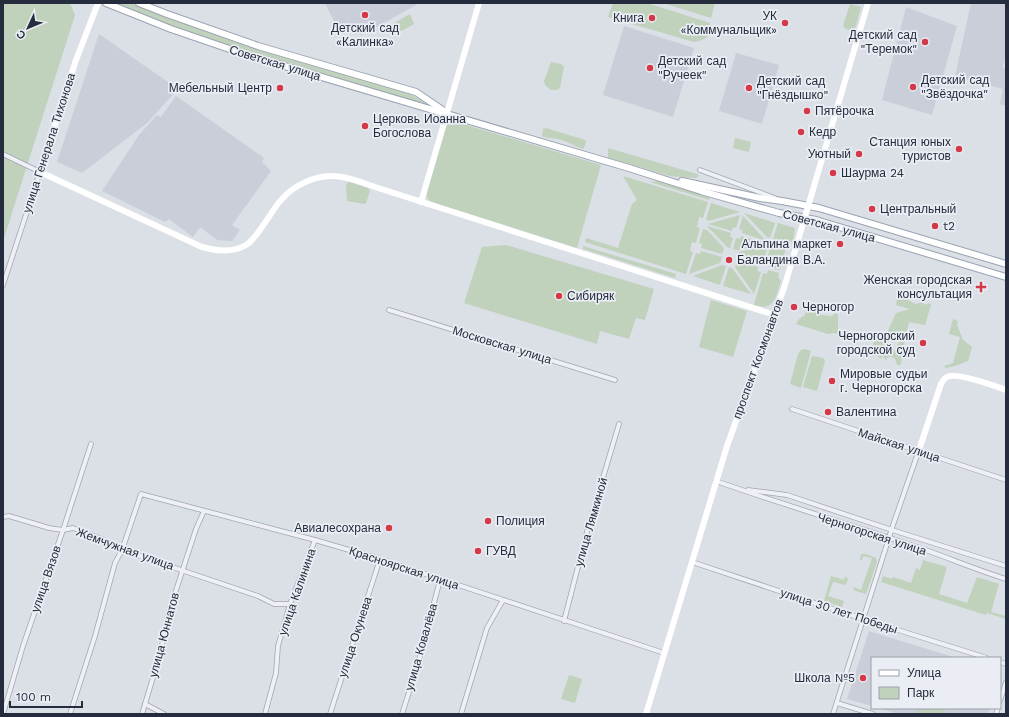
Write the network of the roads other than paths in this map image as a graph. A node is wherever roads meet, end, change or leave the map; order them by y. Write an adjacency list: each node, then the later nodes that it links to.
1 (98, 3): 9 (main road, улица Генерала Тихонова)
2 (106, 3): 6 (main road, Советская улица)
3 (139, 3): 6 (main road, Советская улица)
4 (479, 3): 6 (main road)
5 (868, 3): 13 (main road, проспект Космонавтов)
6 (446, 114): 10 (main road, Советская улица); 12 (main road)
7 (3, 154): 9 (street)
8 (700, 170): 11 (street)
9 (40, 172): 12 (main road); 17 (street, улица Генерала Тихонова)
10 (653, 176): 11 (main road, Советская улица); 14 (main road, Советская улица)
11 (782, 201): 13 (main road, Советская улица)
12 (421, 202): 19 (main road)
13 (808, 206): 14 (main road, проспект Космонавтов); 15 (main road, Советская улица)
14 (805, 218): 16 (main road, Советская улица); 19 (main road, проспект Космонавтов)
15 (1006, 264)
16 (1006, 277)
17 (3, 282)
18 (389, 310): 20 (street, Московская улица)
19 (775, 314): 27 (main road, проспект Космонавтов)
20 (615, 380)
21 (1006, 390): 25 (main road)
22 (792, 409): 25 (street, Майская улица)
23 (619, 424): 45 (street, улица Лямкиной)
24 (91, 444): 31 (street, улица Вязов)
25 (919, 449): 26 (street, Майская улица); 32 (street)
26 (1006, 480)
27 (716, 481): 28 (street, Черногорская улица); 37 (main road, проспект Космонавтов)
28 (739, 488): 32 (street, Черногорская улица); 33 (street, Черногорская улица)
29 (204, 511): 34 (street, Красноярская улица); 35 (street, Красноярская улица); 39 (street, улица Юннатов)
30 (3, 517): 31 (street, Жемчужная улица)
31 (63, 530): 35 (street, Жемчужная улица); 52 (street, улица Вязов)
32 (892, 530): 33 (street); 38 (street, Черногорская улица)
33 (889, 539): 40 (street, Черногорская улица); 44 (street)
34 (315, 540): 36 (street, Красноярская улица); 43 (street, улица Калинина)
35 (122, 550): 39 (street, Жемчужная улица); 53 (street)
36 (380, 560): 41 (street, Красноярская улица); 57 (street, улица Окунева)
37 (692, 562): 44 (street, улица 30 лет Победы); 46 (main road, проспект Космонавтов)
38 (1006, 566)
39 (183, 570): 43 (street, Жемчужная улица); 51 (street, улица Юннатов)
40 (1006, 579)
41 (440, 580): 42 (street, Красноярская улица); 58 (street, улица Ковалёва)
42 (503, 600): 45 (street, Красноярская улица); 59 (street)
43 (290, 604): 56 (street, улица Калинина)
44 (863, 619): 47 (street, улица 30 лет Победы); 50 (street)
45 (564, 621): 46 (street, Красноярская улица)
46 (664, 653): 60 (main road, проспект Космонавтов)
47 (984, 657)
48 (1006, 682): 49 (street)
49 (1001, 698)
50 (837, 703): 61 (street); 62 (street)
51 (145, 704): 54 (street, улица Юннатов); 55 (street)
52 (3, 714)
53 (70, 714)
54 (142, 714)
55 (164, 714)
56 (265, 714)
57 (330, 714)
58 (402, 714)
59 (461, 714)
60 (646, 714)
61 (833, 714)
62 (873, 714)

